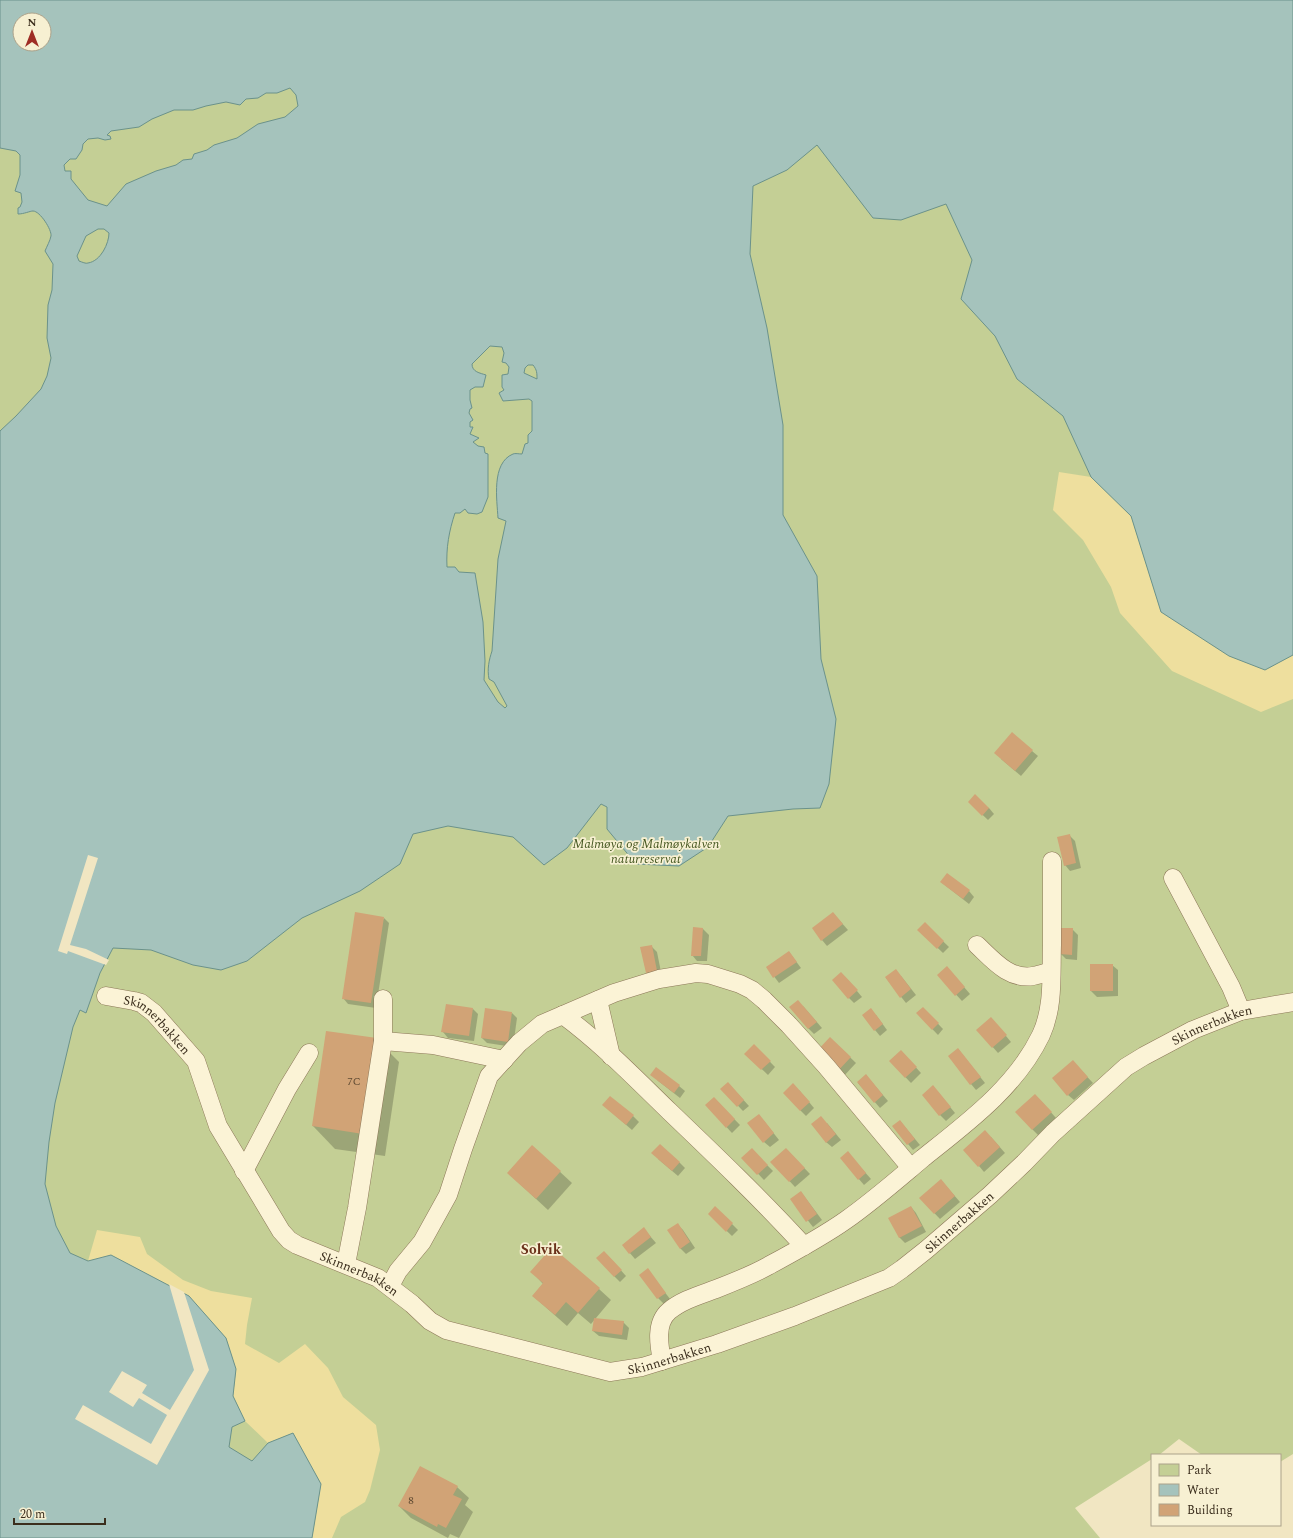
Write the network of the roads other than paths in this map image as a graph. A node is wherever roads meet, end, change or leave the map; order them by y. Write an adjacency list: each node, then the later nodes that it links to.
1 (1052, 861): 4 (lane)
2 (1173, 878): 9 (lane)
3 (978, 945): 4 (lane)
4 (1051, 971): 15 (lane)
5 (106, 996): 16 (lane, Skinnerbakken)
6 (382, 999): 11 (lane)
7 (598, 1000): 10 (lane); 13 (lane); 15 (lane)
8 (1293, 1002): 9 (lane, Skinnerbakken)
9 (1241, 1011): 20 (lane, Skinnerbakken)
10 (563, 1015): 13 (lane); 14 (lane)
11 (383, 1041): 14 (lane); 18 (lane)
12 (309, 1053): 16 (lane)
13 (611, 1056): 17 (lane)
14 (504, 1060): 19 (lane)
15 (911, 1168): 17 (lane)
16 (244, 1171): 18 (lane, Skinnerbakken)
17 (804, 1246): 20 (lane)
18 (346, 1264): 19 (lane, Skinnerbakken)
19 (390, 1286): 20 (lane, Skinnerbakken)
20 (662, 1361)

